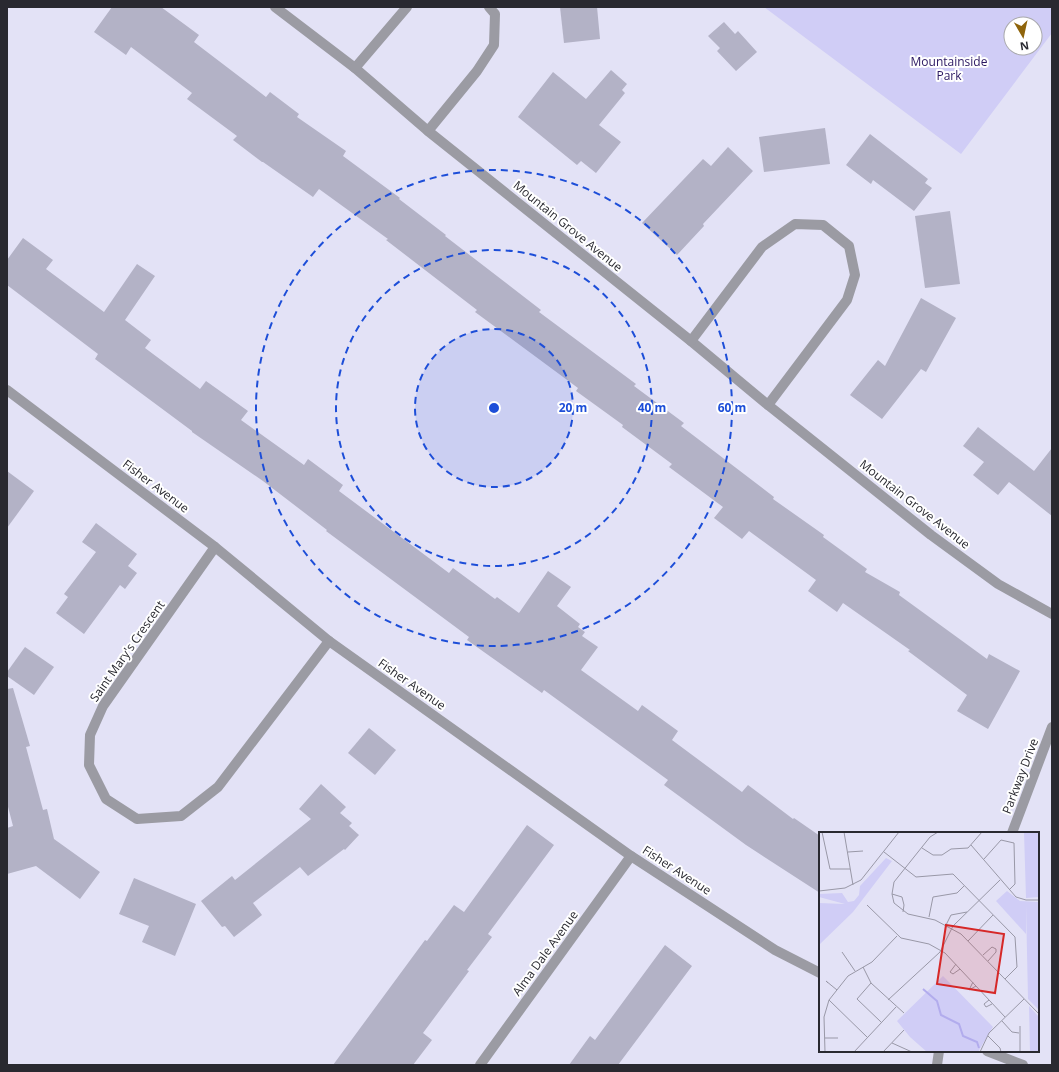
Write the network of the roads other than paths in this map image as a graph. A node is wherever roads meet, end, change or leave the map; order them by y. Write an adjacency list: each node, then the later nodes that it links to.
1 (275, 7): 4 (street, Mountain Grove Avenue)
2 (407, 7): 4 (street)
3 (489, 7): 5 (street)
4 (355, 68): 5 (street, Mountain Grove Avenue)
5 (428, 131): 6 (street, Mountain Grove Avenue)
6 (691, 341): 8 (street, Mountain Grove Avenue); 8 (street)
7 (7, 390): 9 (street, Fisher Avenue)
8 (768, 405): 10 (street, Mountain Grove Avenue)
9 (215, 547): 11 (street, Fisher Avenue); 11 (street, Saint Mary's Crescent)
10 (1052, 614)
11 (329, 641): 14 (street, Fisher Avenue)
12 (1052, 727): 13 (street, Parkway Drive)
13 (1012, 832)
14 (631, 856): 15 (street, Fisher Avenue); 18 (street, Alma Dale Avenue)
15 (819, 972)
16 (939, 1052): 19 (street)
17 (990, 1052): 20 (street)
18 (480, 1065)
19 (937, 1065)
20 (1023, 1065)

